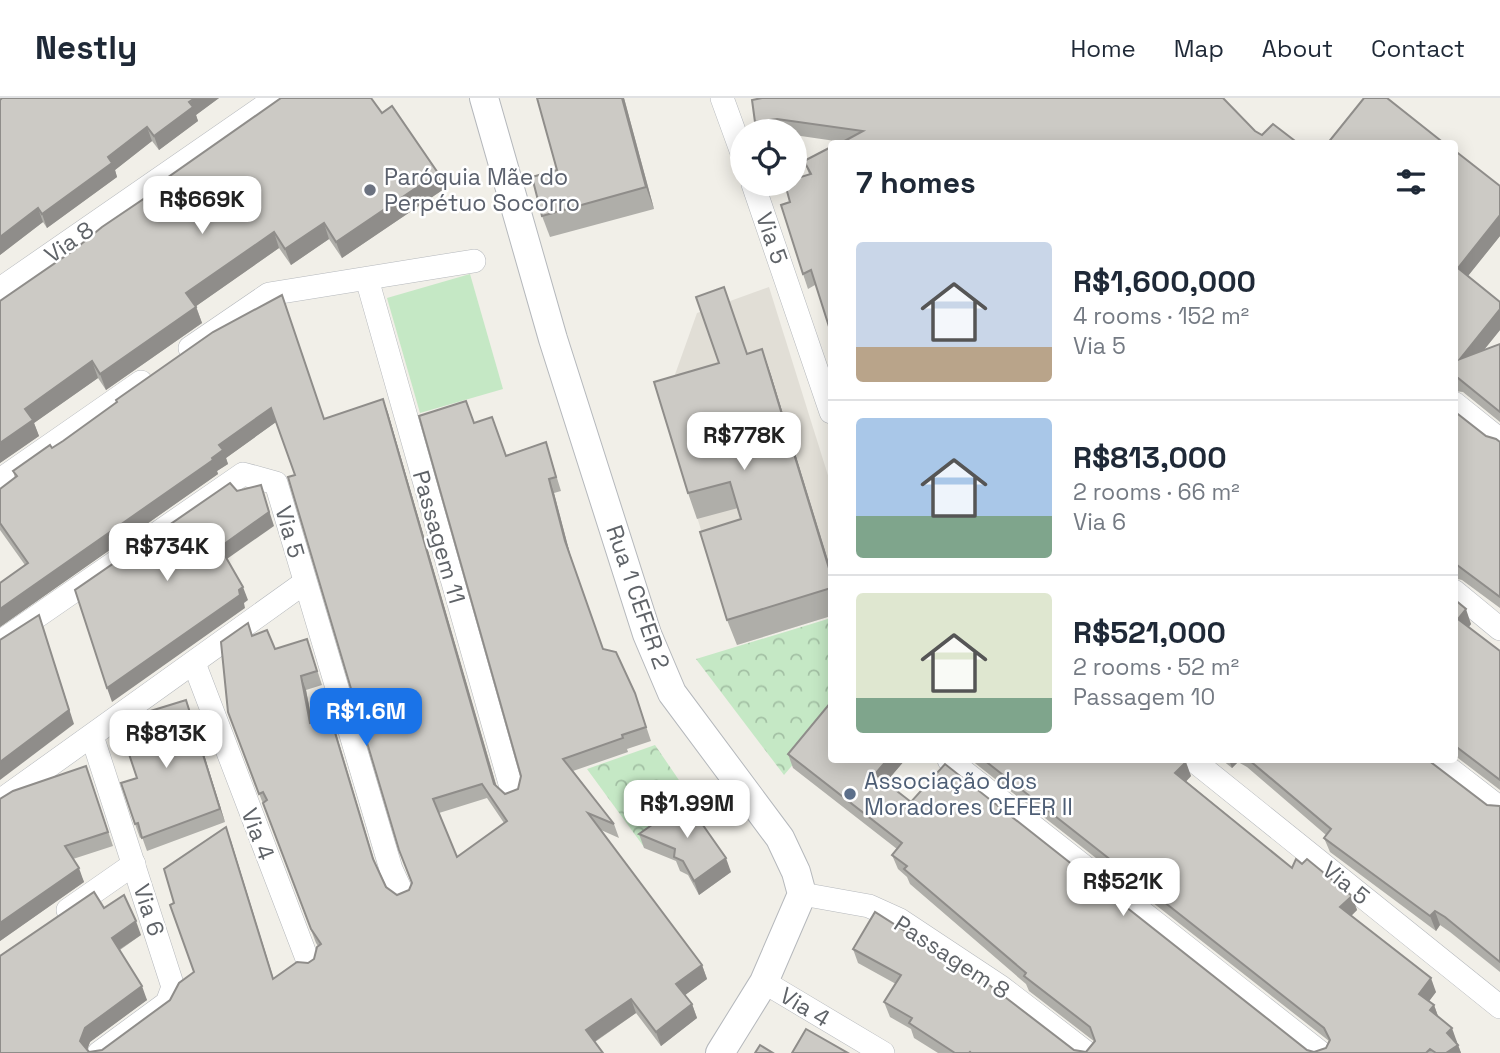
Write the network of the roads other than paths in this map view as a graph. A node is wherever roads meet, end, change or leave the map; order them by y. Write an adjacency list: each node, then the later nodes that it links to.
1 (276, 98): 8 (street, Via 8)
2 (484, 98): 26 (street, Rua 1 CEFER 2)
3 (722, 98): 4 (street)
4 (730, 120)
5 (757, 196): 9 (street, Via 5)
6 (474, 261): 7 (street)
7 (367, 279): 12 (street); 22 (street, Passagem 11)
8 (0, 289)
9 (828, 403)
10 (1458, 406): 11 (street)
11 (1500, 440)
12 (0, 480)
13 (304, 583): 16 (street, Via 5); 17 (street); 27 (street, Via 5)
14 (1458, 594): 15 (street)
15 (1500, 629)
16 (0, 642)
17 (194, 663): 18 (street); 29 (street, Via 4)
18 (92, 736): 23 (street); 25 (street, Via 6)
19 (953, 763): 36 (street)
20 (1197, 763): 31 (street, Via 5)
21 (1442, 763): 24 (street)
22 (513, 794)
23 (0, 801)
24 (1500, 808)
25 (134, 864): 28 (street); 32 (street, Via 6)
26 (802, 894): 30 (street); 35 (street, Passagem 8)
27 (403, 895)
28 (45, 927)
29 (309, 964)
30 (764, 982): 33 (street); 34 (street, Via 4)
31 (1500, 1007)
32 (99, 1053)
33 (720, 1053)
34 (883, 1053)
35 (1087, 1053)
36 (1321, 1053)

